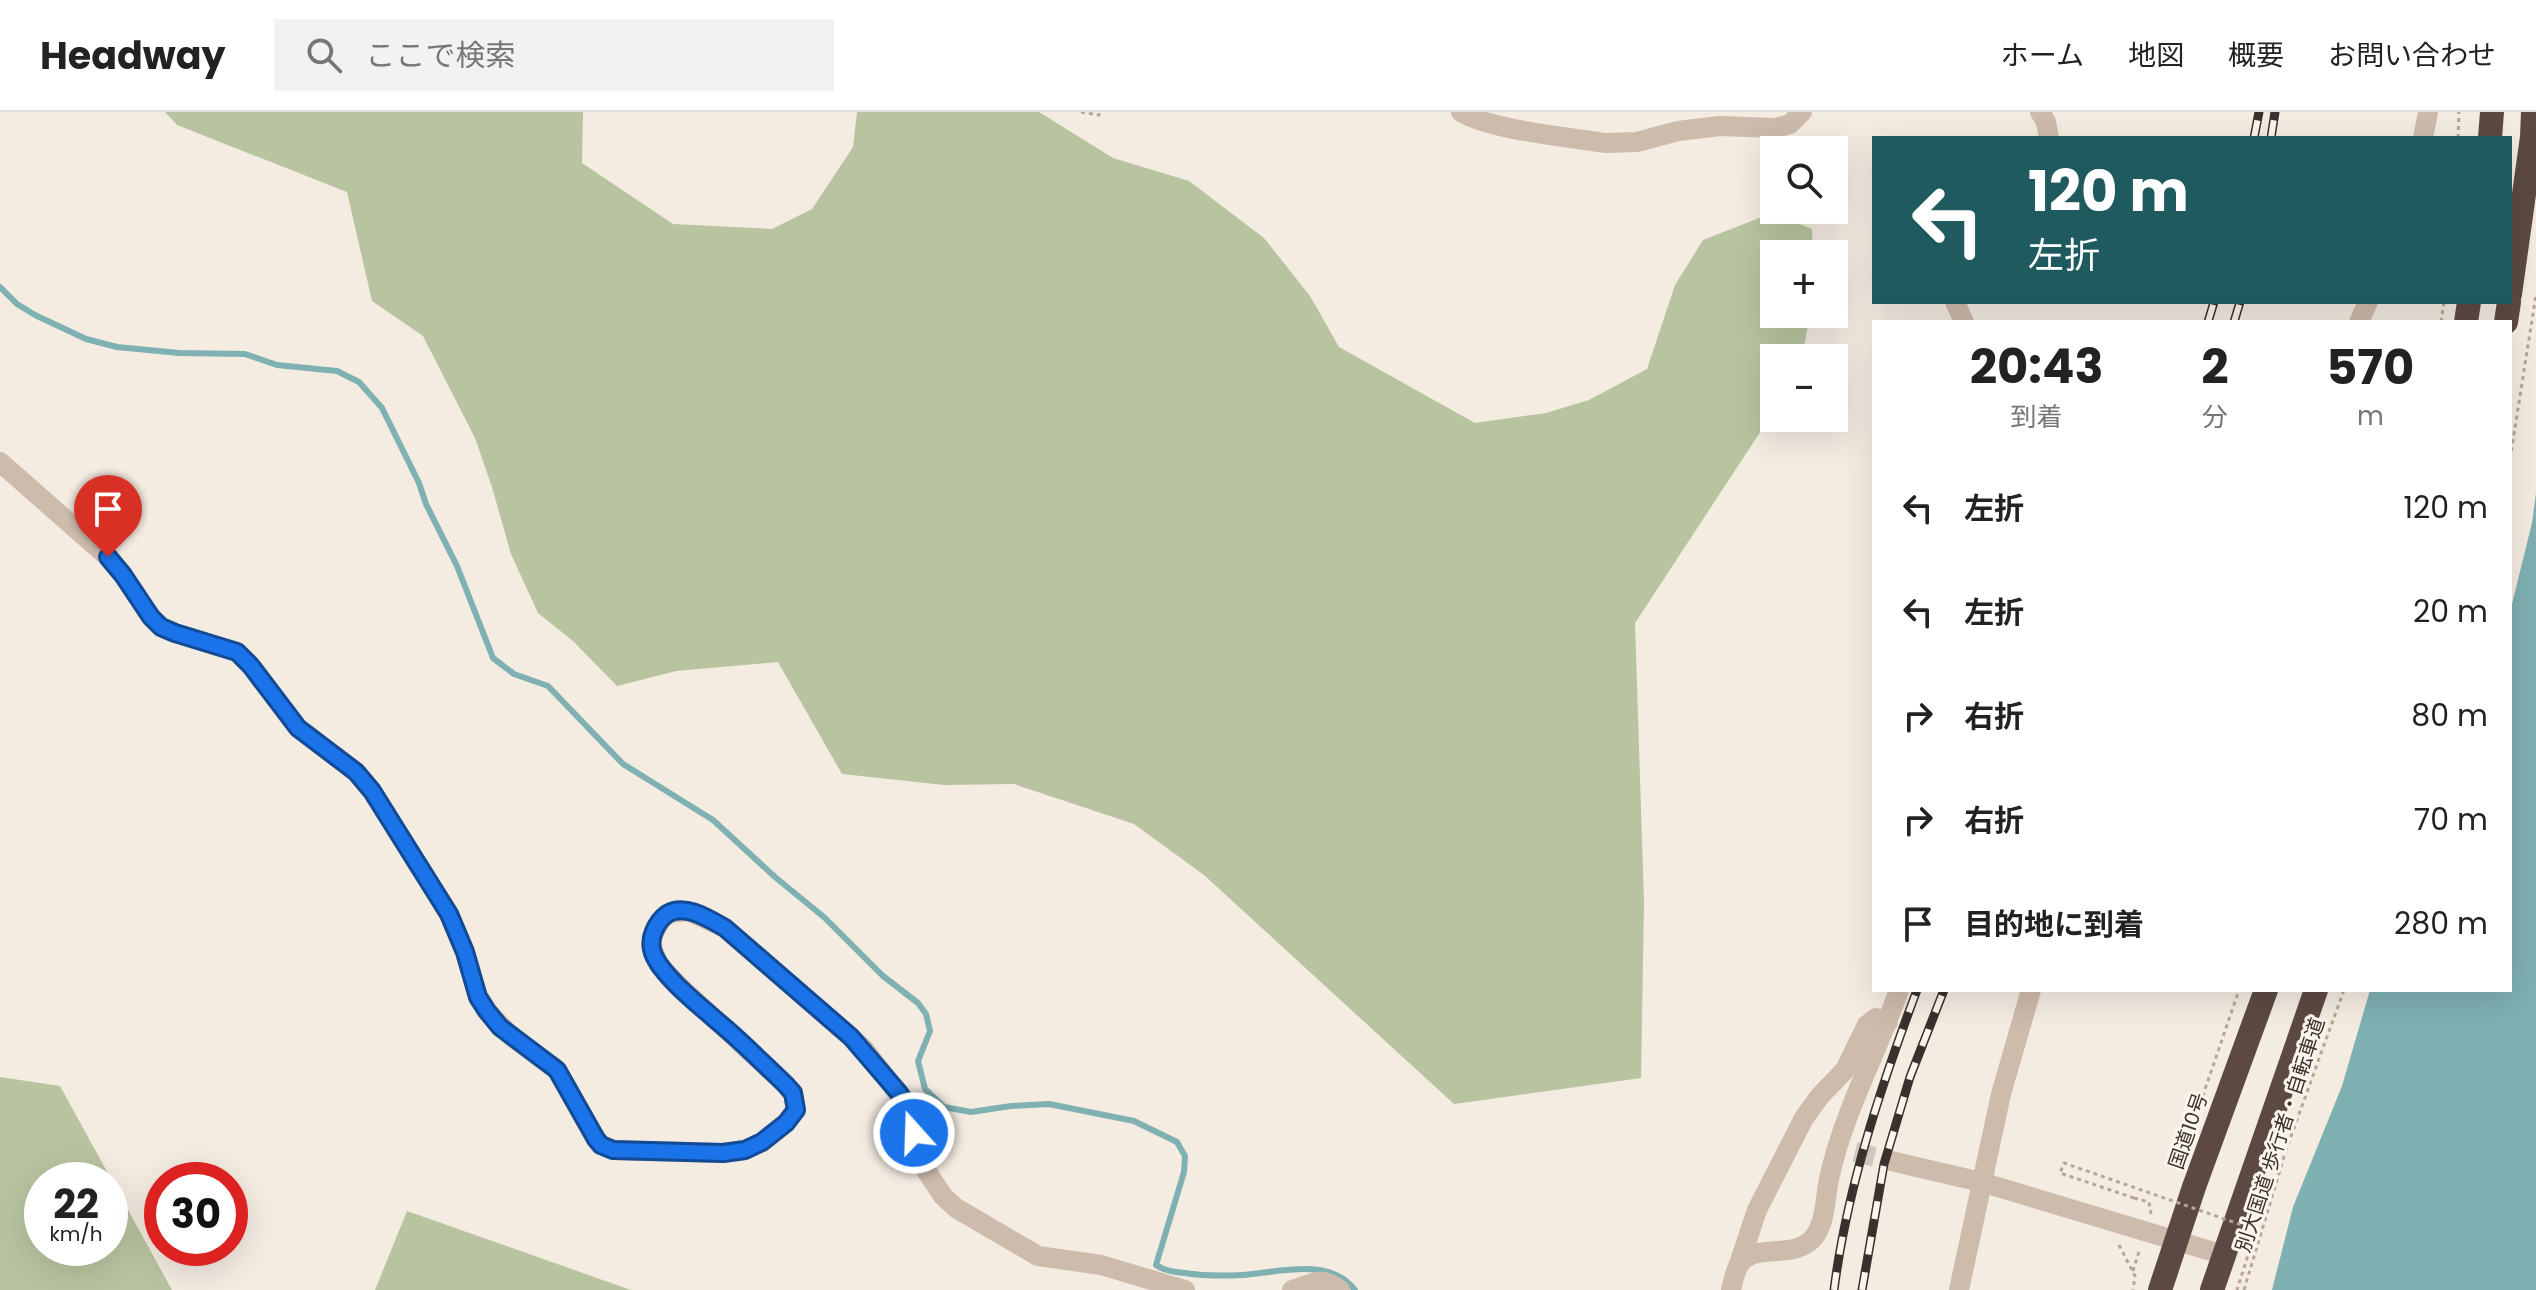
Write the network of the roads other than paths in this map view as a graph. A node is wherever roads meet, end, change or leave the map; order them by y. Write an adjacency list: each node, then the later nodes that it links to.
1 (1461, 112): 2 (street)
2 (1802, 112)
3 (2040, 112): 7 (street)
4 (2428, 112): 8 (street)
5 (2492, 112): 9 (highway)
6 (2533, 112): 10 (highway)
7 (2049, 136)
8 (2423, 136)
9 (2490, 136)
10 (2512, 280)
11 (0, 462): 22 (street)
12 (1898, 992): 16 (street)
13 (2030, 992): 18 (street)
14 (2265, 992): 19 (highway, 国道10号)
15 (2315, 992): 20 (highway)
16 (1888, 1022): 21 (street); 21 (street)
17 (1891, 1161): 18 (street)
18 (1981, 1182): 19 (street); 26 (street)
19 (2177, 1241): 20 (street); 27 (highway, 国道10号)
20 (2224, 1255): 28 (highway)
21 (1738, 1267): 25 (street)
22 (1185, 1290)
23 (1292, 1290): 24 (street)
24 (1340, 1290)
25 (1731, 1290)
26 (1959, 1290)
27 (2160, 1290)
28 (2212, 1290)

